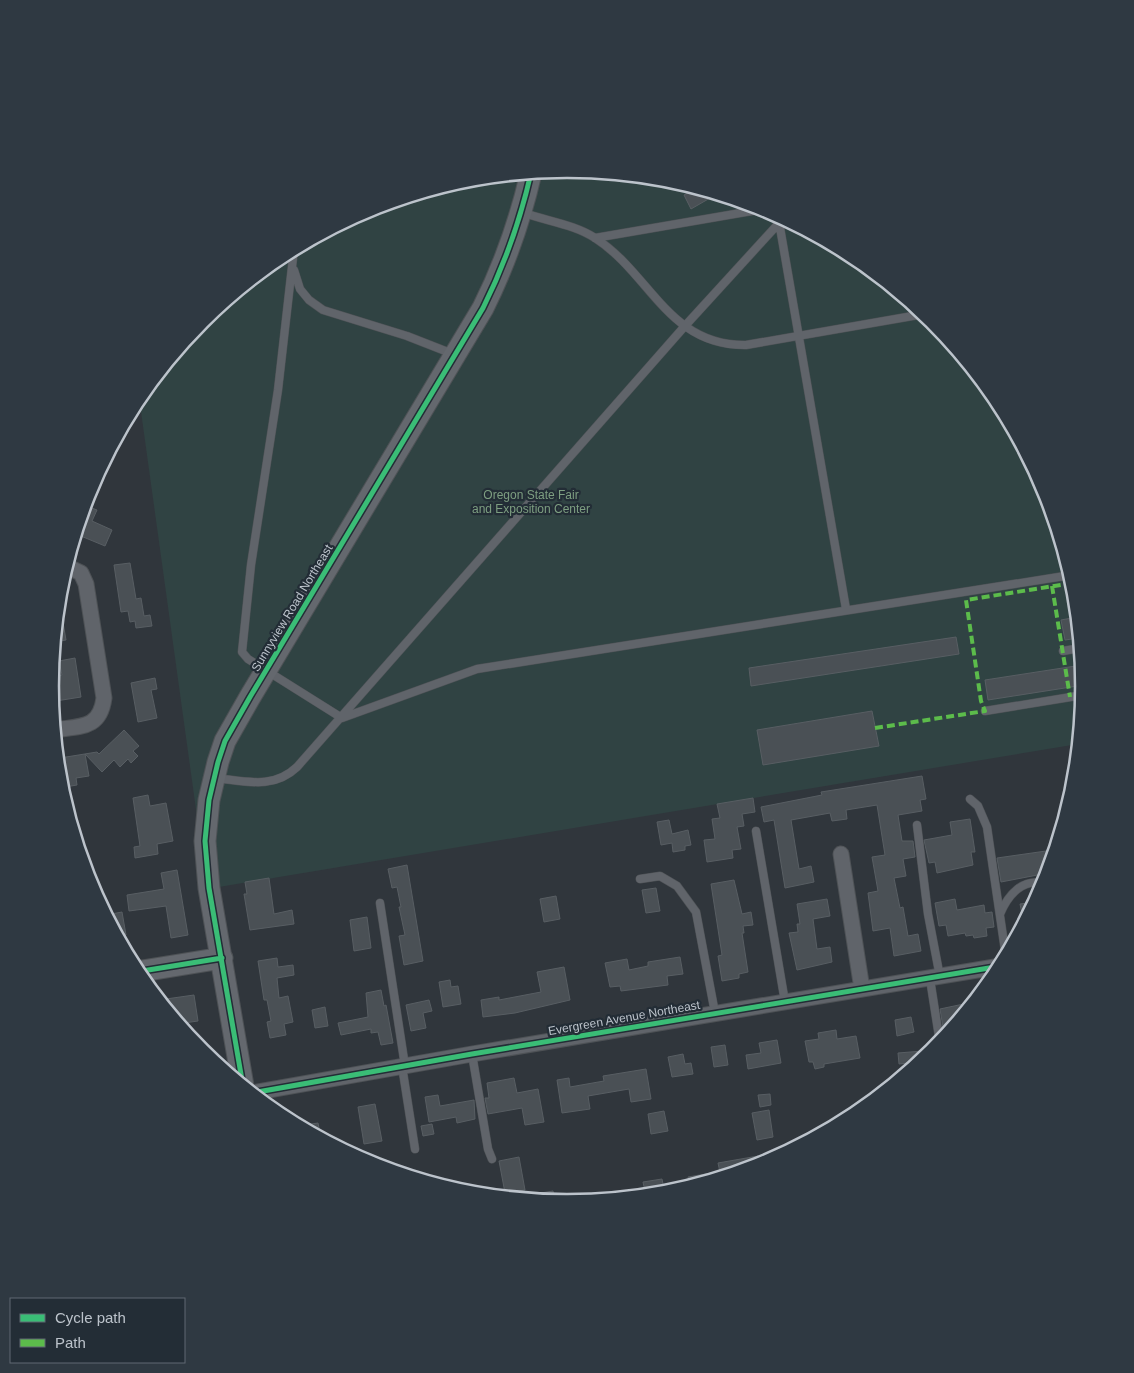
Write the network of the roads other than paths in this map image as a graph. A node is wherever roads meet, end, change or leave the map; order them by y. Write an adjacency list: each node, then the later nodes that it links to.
1 (529, 180): 2 (main road, Sunnyview Road Northeast)
2 (522, 212): 6 (lane); 12 (main road, Sunnyview Road Northeast)
3 (748, 212): 6 (lane)
4 (775, 223): 10 (lane)
5 (780, 226): 11 (lane)
6 (595, 238): 10 (lane)
7 (293, 259): 8 (lane)
8 (293, 266): 12 (lane); 18 (lane)
9 (914, 316): 11 (lane)
10 (684, 327): 11 (lane); 21 (lane)
11 (799, 336): 15 (lane)
12 (457, 355): 18 (main road, Sunnyview Road Northeast)
13 (73, 569): 22 (street)
14 (1063, 576): 15 (lane)
15 (846, 609): 21 (lane)
16 (1074, 649): 17 (lane)
17 (1063, 651)
18 (267, 669): 21 (lane); 23 (main road, Sunnyview Road Northeast)
19 (1075, 696): 20 (lane)
20 (985, 711)
21 (342, 718): 23 (lane)
22 (61, 729)
23 (214, 778): 33 (main road, Sunnyview Road Northeast)
24 (970, 798): 31 (lane)
25 (917, 825): 36 (lane)
26 (756, 831): 38 (lane)
27 (840, 854): 37 (street)
28 (640, 880): 39 (lane)
29 (1037, 881): 31 (lane)
30 (380, 903): 42 (lane)
31 (1000, 916): 32 (lane)
32 (1004, 945)
33 (222, 958): 35 (main road); 43 (main road, Sunnyview Road Northeast)
34 (991, 968): 36 (street, Evergreen Avenue Northeast)
35 (145, 971)
36 (935, 978): 37 (street, Evergreen Avenue Northeast); 40 (lane)
37 (862, 989): 38 (street, Evergreen Avenue Northeast)
38 (786, 1002): 39 (street, Evergreen Avenue Northeast)
39 (714, 1013): 41 (street, Evergreen Avenue Northeast)
40 (939, 1032)
41 (472, 1054): 42 (street, Evergreen Avenue Northeast); 46 (lane)
42 (403, 1066): 44 (street, Evergreen Avenue Northeast); 45 (lane)
43 (241, 1077)
44 (260, 1092)
45 (415, 1149)
46 (492, 1159)

